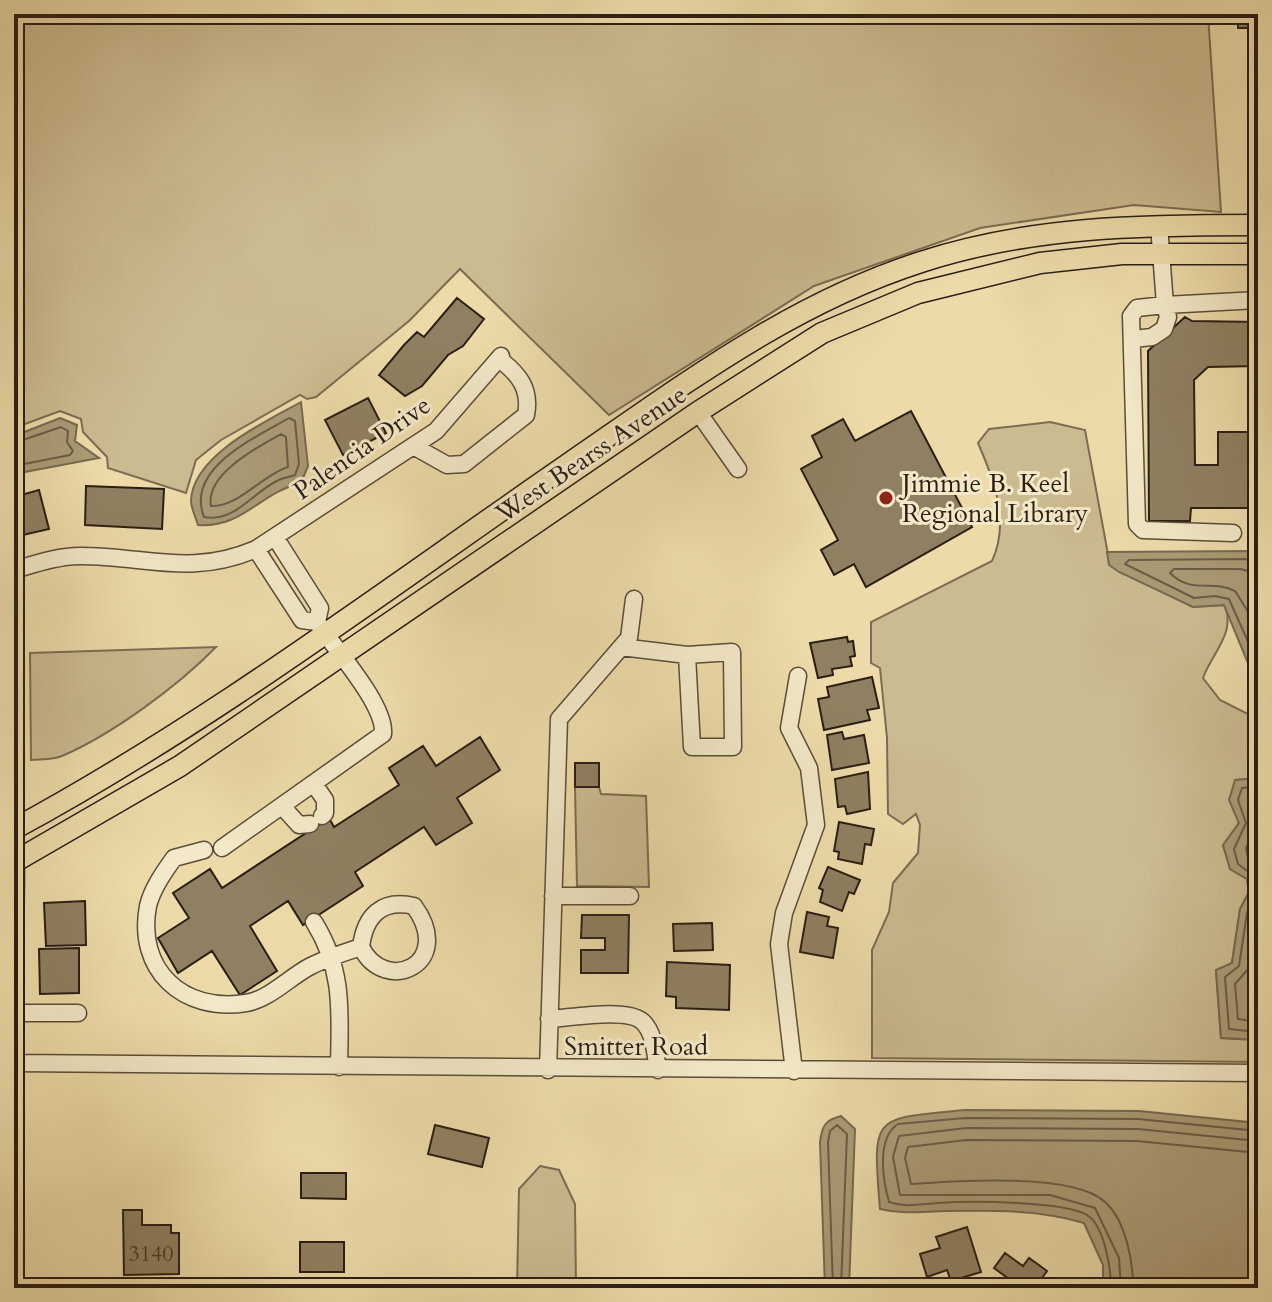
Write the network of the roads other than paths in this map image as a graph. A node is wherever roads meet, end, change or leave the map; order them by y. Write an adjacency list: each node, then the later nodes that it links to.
1 (1159, 225): 2 (main road, West Bearss Avenue); 3 (street); 7 (main road, West Bearss Avenue)
2 (1258, 225)
3 (1161, 253): 4 (main road, West Bearss Avenue); 6 (street); 9 (main road, West Bearss Avenue)
4 (1258, 254)
5 (1258, 300): 6 (street)
6 (1165, 305): 8 (street); 8 (street)
7 (807, 308): 9 (main road); 17 (main road, West Bearss Avenue)
8 (1133, 339): 12 (street)
9 (698, 412): 11 (street); 20 (main road, West Bearss Avenue)
10 (415, 447): 10 (street, Palencia Drive); 13 (street, Palencia Drive)
11 (738, 469)
12 (1233, 533)
13 (275, 537): 14 (street, Palencia Drive); 17 (street)
14 (256, 549): 15 (street, Palencia Drive); 17 (street)
15 (14, 570)
16 (634, 599): 18 (street)
17 (320, 627): 20 (street); 24 (main road, West Bearss Avenue)
18 (621, 647): 19 (street); 28 (street)
19 (687, 655): 19 (street)
20 (341, 656): 22 (street); 27 (main road, West Bearss Avenue)
21 (798, 676): 42 (street)
22 (314, 784): 23 (street); 23 (street)
23 (282, 806): 25 (street)
24 (14, 829)
25 (222, 848)
26 (204, 850): 33 (street)
27 (15, 861): 32 (street)
28 (553, 896): 29 (street); 36 (street)
29 (630, 896)
30 (314, 922): 33 (street)
31 (361, 947): 31 (street); 33 (street)
32 (15, 954): 34 (street)
33 (330, 957): 39 (street)
34 (15, 1013): 35 (street); 37 (street)
35 (78, 1013)
36 (549, 1019): 40 (street); 41 (street)
37 (14, 1053)
38 (14, 1063): 39 (street, Smitter Road)
39 (339, 1067): 40 (street, Smitter Road)
40 (548, 1070): 41 (street, Smitter Road)
41 (658, 1070): 42 (street, Smitter Road)
42 (794, 1071): 43 (street, Smitter Road)
43 (1258, 1073)

